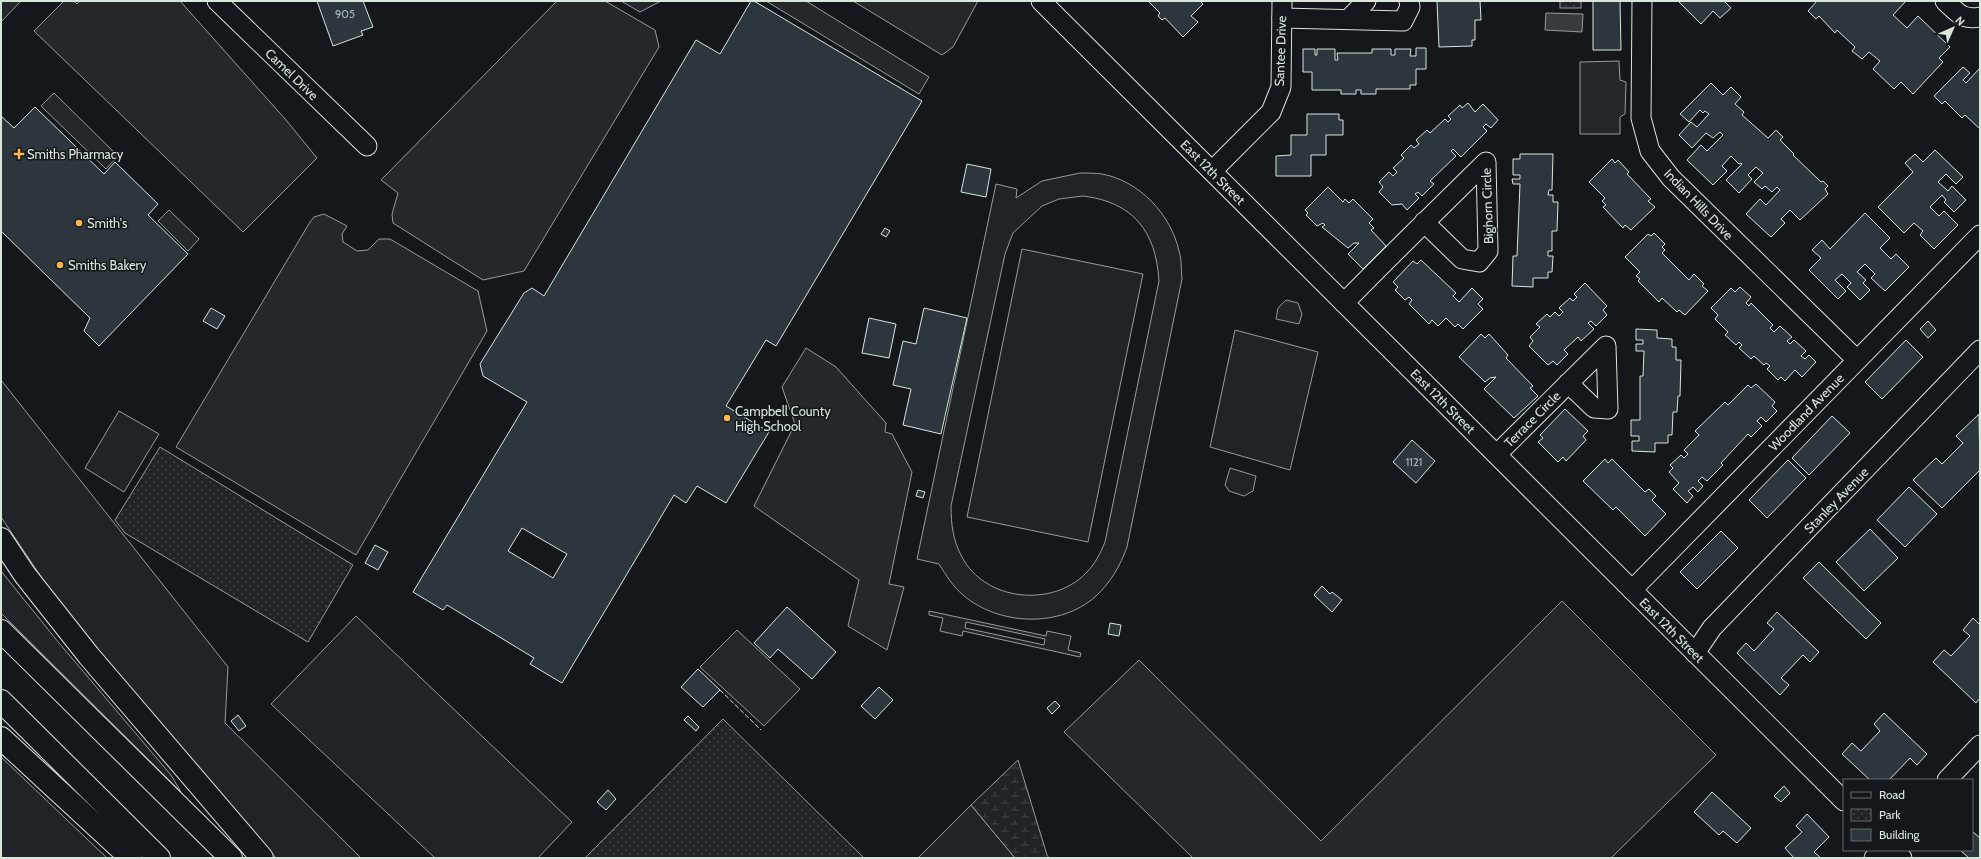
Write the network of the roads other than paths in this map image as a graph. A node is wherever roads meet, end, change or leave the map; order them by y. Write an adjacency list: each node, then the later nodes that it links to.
1 (217, 1): 10 (street, Camel Drive)
2 (1041, 1): 11 (street, East 12th Street)
3 (1366, 1): 9 (street)
4 (1409, 1): 9 (street)
5 (1642, 1): 16 (street, Indian Hills Drive)
6 (1945, 1): 8 (street)
7 (1282, 9): 9 (street); 11 (street, Santee Drive)
8 (1980, 17)
9 (1349, 19)
10 (367, 146)
11 (1212, 171): 14 (street, East 12th Street)
12 (1424, 222): 12 (street, Bighorn Circle); 14 (street, Bighorn Circle)
13 (1980, 235): 16 (street, Woodland Avenue)
14 (1344, 303): 18 (street, East 12th Street)
15 (1979, 353): 22 (street, Stanley Avenue)
16 (1857, 360): 20 (street, Woodland Avenue)
17 (1568, 383): 18 (street, Terrace Circle)
18 (1497, 454): 20 (street, East 12th Street)
19 (1, 539): 31 (highway)
20 (1632, 590): 22 (street, East 12th Street)
21 (1, 631): 30 (highway)
22 (1695, 652): 27 (street, East 12th Street)
23 (1, 701): 29 (highway)
24 (1, 738): 28 (highway)
25 (1980, 745): 26 (street)
26 (1948, 779)
27 (1843, 800)
28 (131, 858)
29 (159, 858)
30 (231, 858)
31 (262, 858)

